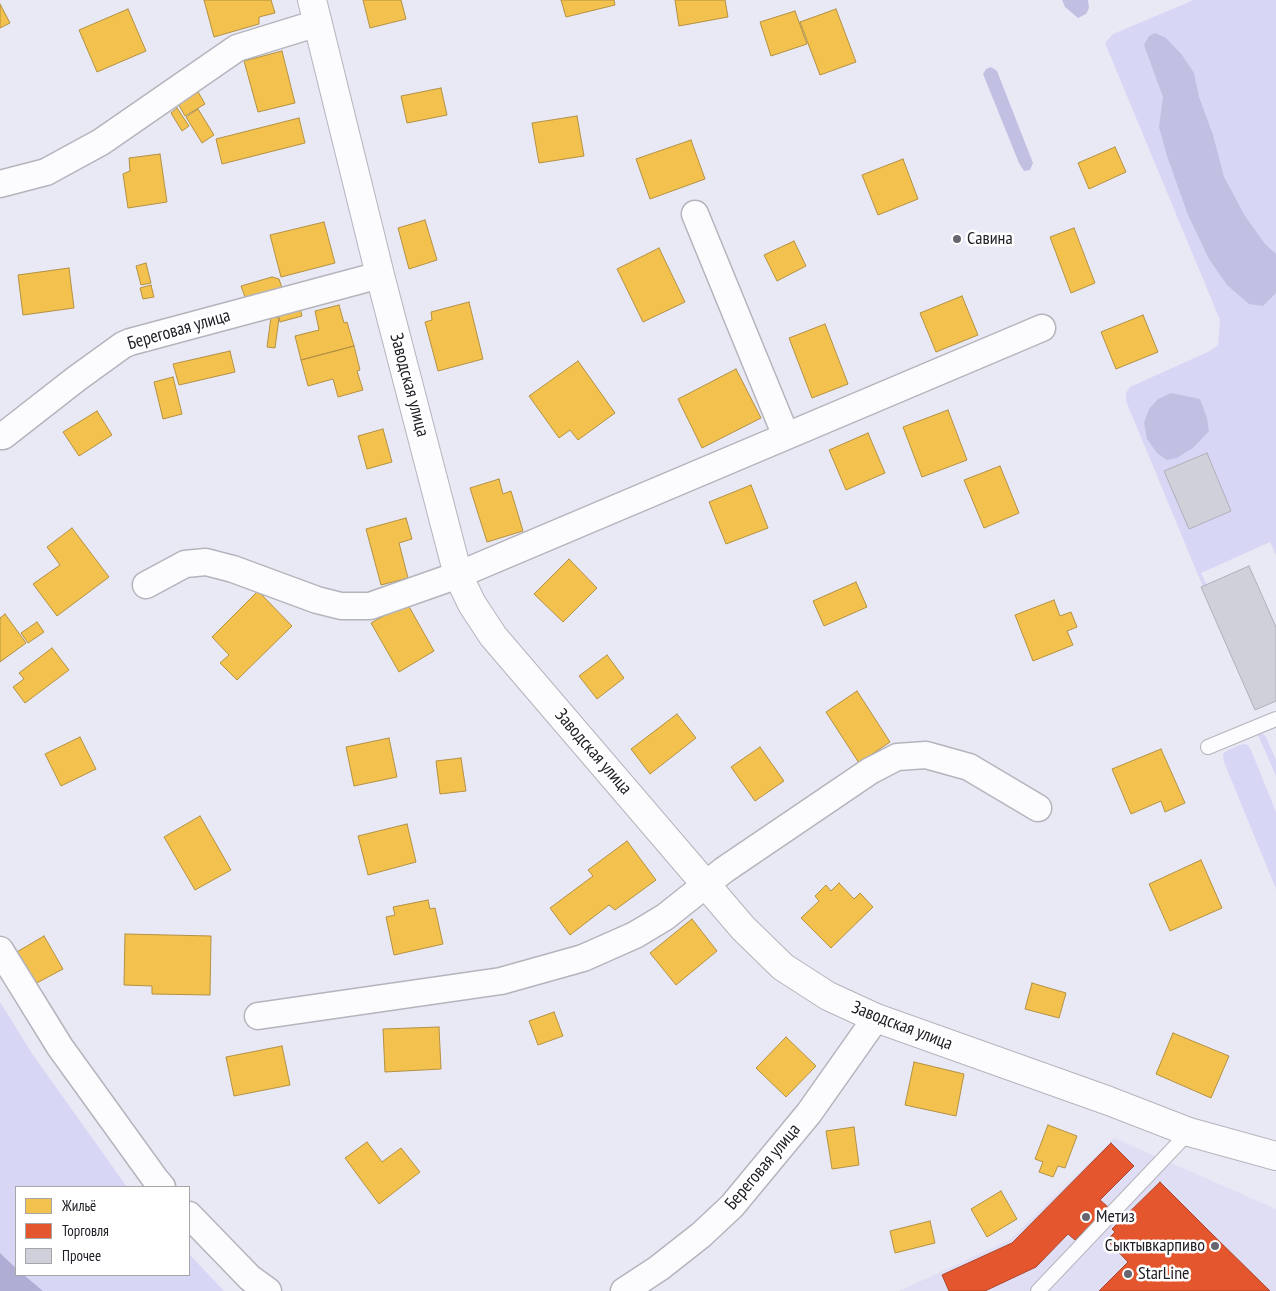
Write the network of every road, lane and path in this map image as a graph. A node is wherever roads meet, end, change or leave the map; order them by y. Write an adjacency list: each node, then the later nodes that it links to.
1 (315, 12): 2 (street); 4 (street, Заводская улица)
2 (0, 184)
3 (695, 214): 7 (street)
4 (380, 275): 6 (street, Береговая улица); 8 (street, Заводская улица)
5 (1042, 328): 7 (street)
6 (3, 436)
7 (786, 436): 8 (street)
8 (458, 575): 9 (street); 13 (street, Заводская улица)
9 (146, 584)
10 (1276, 719): 11 (lane)
11 (1208, 747)
12 (1038, 808): 13 (street)
13 (707, 885): 15 (street); 16 (street, Заводская улица)
14 (0, 950): 19 (street)
15 (258, 1016)
16 (876, 1018): 17 (street, Заводская улица); 23 (street, Береговая улица)
17 (1189, 1132): 18 (street, Заводская улица); 21 (lane)
18 (1276, 1156)
19 (161, 1186)
20 (190, 1215): 22 (street)
21 (1038, 1289)
22 (268, 1291)
23 (624, 1291)

